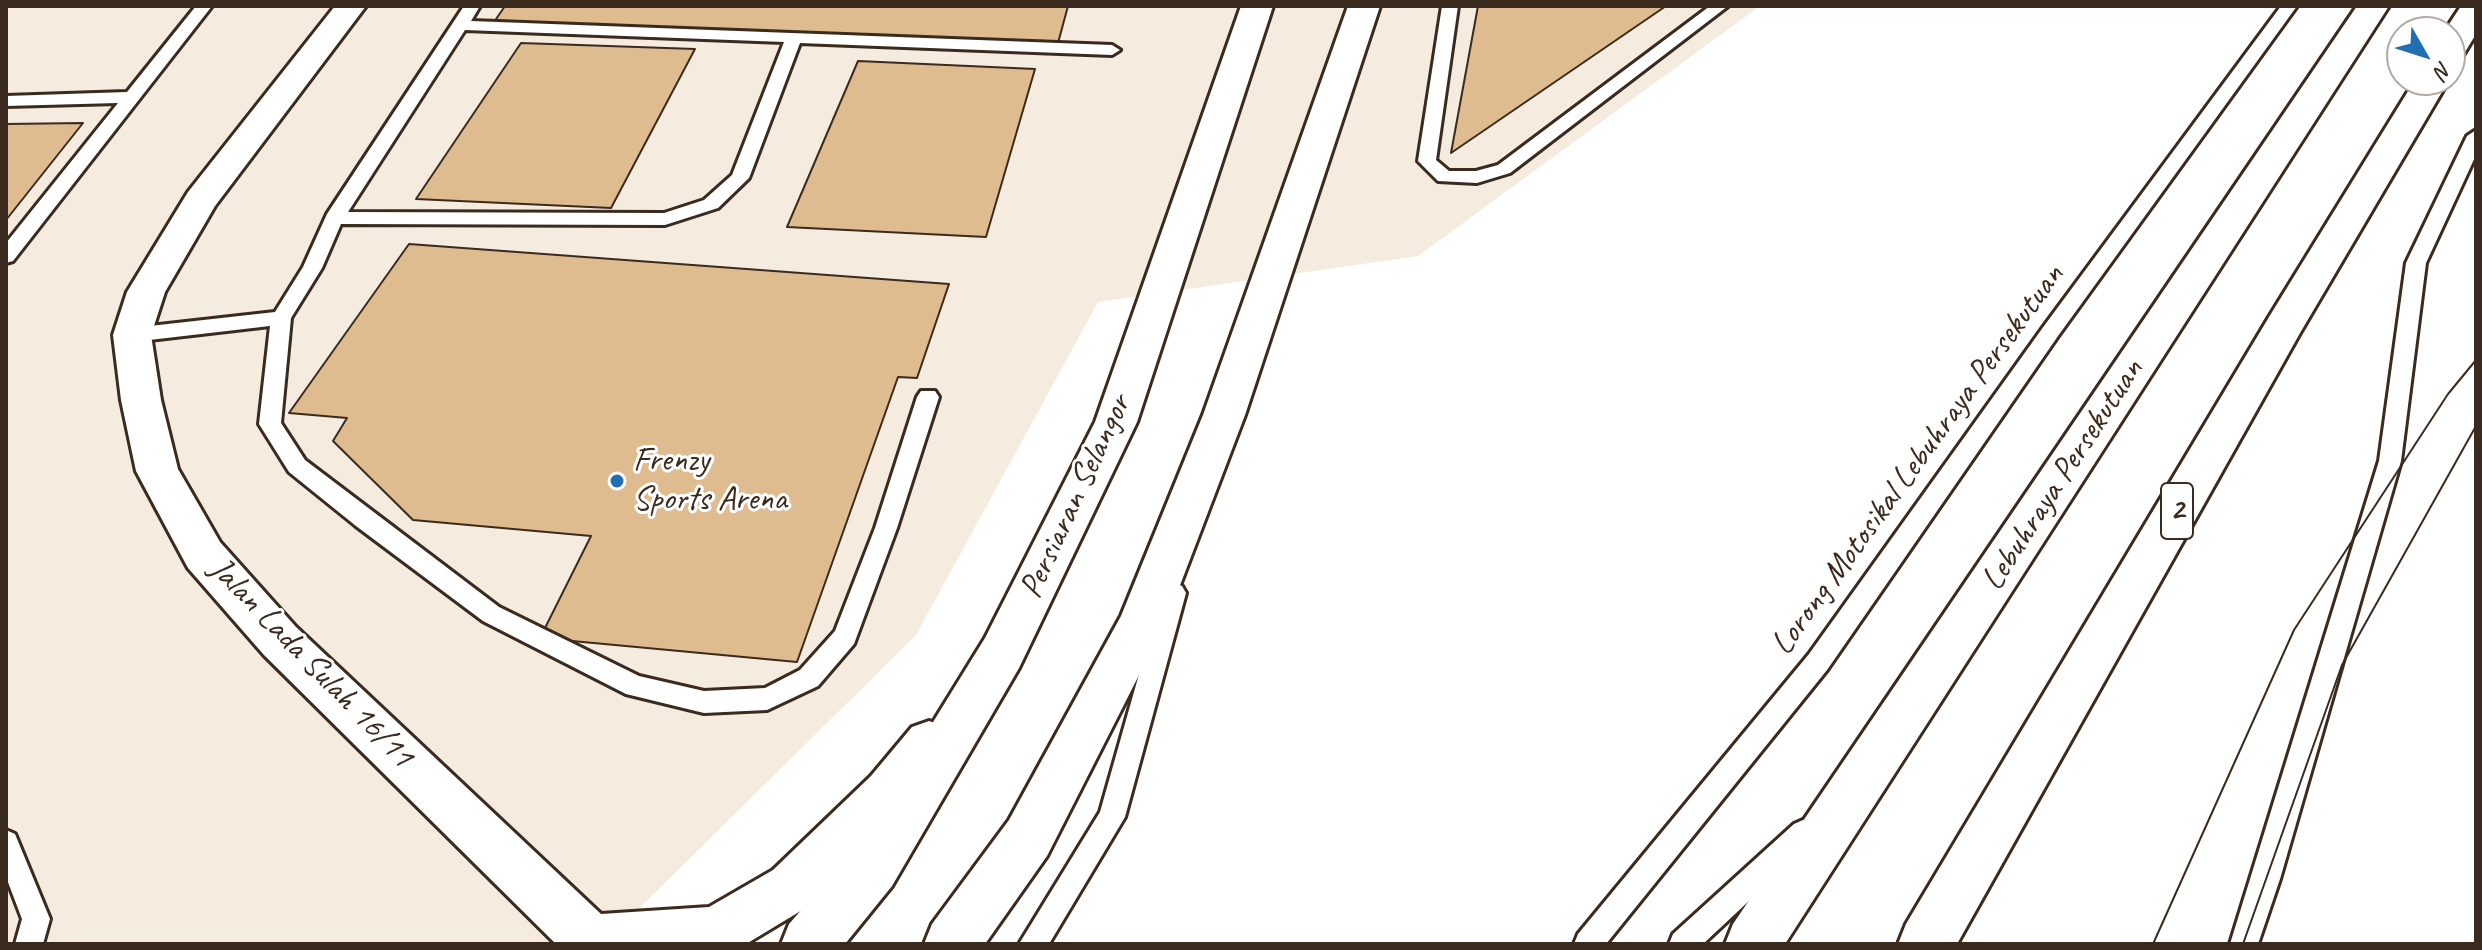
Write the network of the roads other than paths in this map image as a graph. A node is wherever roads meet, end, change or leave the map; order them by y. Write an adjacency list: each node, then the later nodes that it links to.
1 (204, 6): 14 (lane)
2 (351, 6): 20 (street, Jalan Lada Sulah 16/11)
3 (472, 6): 10 (lane)
4 (1257, 6): 23 (main road, Persiaran Selangor)
5 (1364, 6): 22 (main road)
6 (1450, 6): 7 (lane)
7 (1720, 6)
8 (2289, 6): 31 (lane, Lorong Motosikal Lebuhraya Persekutuan)
9 (2373, 6): 24 (main road, Lebuhraya Persekutuan)
10 (460, 25): 11 (lane); 17 (lane)
11 (794, 38): 12 (lane); 17 (lane)
12 (1112, 50)
13 (2422, 96): 34 (main road, 2)
14 (132, 97): 15 (lane); 18 (lane)
15 (6, 101)
16 (2476, 136): 35 (lane)
17 (334, 218): 19 (lane)
18 (6, 256)
19 (281, 318): 20 (lane); 21 (lane)
20 (132, 335): 26 (street, Jalan Lada Sulah 16/11)
21 (928, 397)
22 (1224, 415): 29 (main road); 30 (lane)
23 (1002, 653): 26 (street); 28 (main road, Persiaran Selangor)
24 (1867, 773): 32 (lane); 33 (main road, Lebuhraya Persekutuan)
25 (6, 843): 27 (lane)
26 (594, 942)
27 (29, 944)
28 (809, 944)
29 (952, 944)
30 (1033, 944)
31 (1588, 944)
32 (1683, 944)
33 (1753, 944)
34 (1926, 944)
35 (2244, 944)

